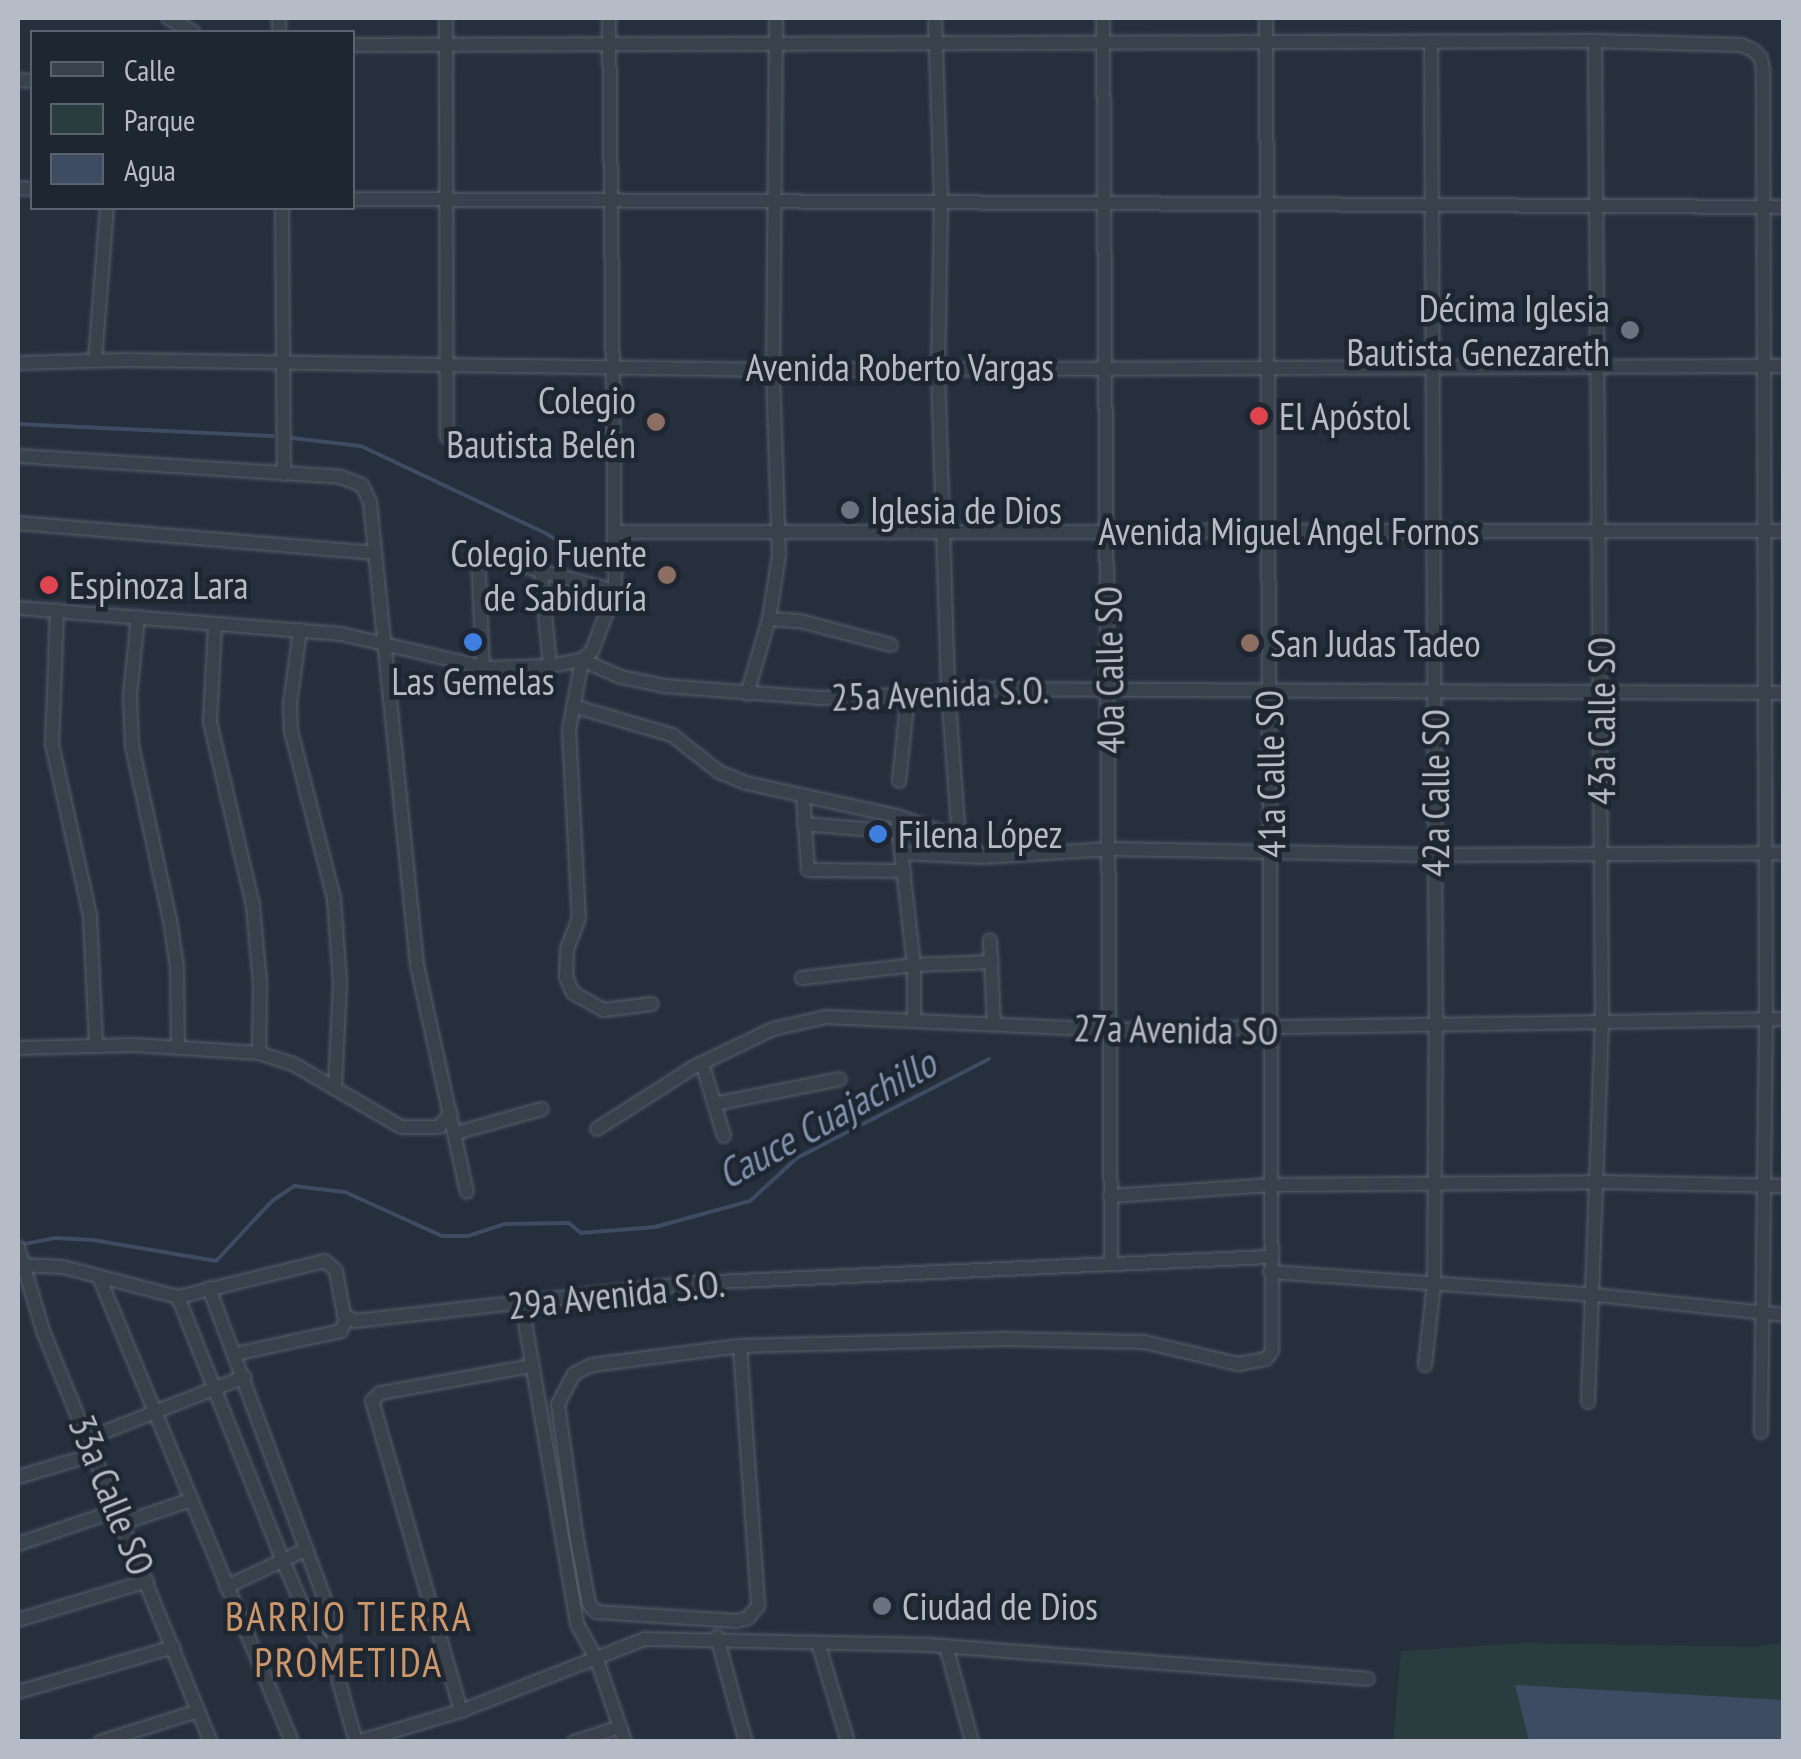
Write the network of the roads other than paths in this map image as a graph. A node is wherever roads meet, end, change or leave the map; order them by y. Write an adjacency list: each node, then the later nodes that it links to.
1 (446, 18): 14 (street)
2 (609, 18): 15 (street)
3 (776, 18): 11 (street)
4 (935, 18): 13 (street)
5 (1103, 18): 10 (street, 40a Calle SO)
6 (1266, 22): 9 (street, 41a Calle SO)
7 (1431, 41): 8 (street); 9 (street); 23 (street, 42a Calle SO)
8 (1595, 41): 24 (street, 43a Calle SO); 25 (street)
9 (1268, 42): 10 (street); 22 (street, 41a Calle SO)
10 (1103, 43): 13 (street); 21 (street, 40a Calle SO)
11 (776, 44): 13 (street); 15 (street); 18 (street)
12 (355, 45): 14 (street)
13 (935, 45): 20 (street)
14 (446, 46): 15 (street); 19 (street)
15 (609, 46): 17 (street)
16 (355, 199): 19 (street)
17 (611, 200): 18 (street); 19 (street); 33 (street)
18 (775, 200): 20 (street); 41 (street)
19 (447, 201): 32 (street)
20 (941, 204): 21 (street); 40 (street)
21 (1105, 204): 22 (street); 34 (street, 40a Calle SO)
22 (1267, 206): 23 (street); 38 (street, 41a Calle SO)
23 (1431, 206): 24 (street); 39 (street, 42a Calle SO)
24 (1596, 206): 25 (street); 35 (street, 43a Calle SO)
25 (1763, 206): 26 (street); 36 (street)
26 (1784, 206)
27 (107, 210): 29 (street)
28 (282, 210): 31 (street)
29 (95, 360): 30 (street, Avenida Roberto Vargas); 31 (street, Avenida Roberto Vargas)
30 (18, 363)
31 (282, 363): 32 (street, Avenida Roberto Vargas); 44 (street)
32 (447, 366): 33 (street, Avenida Roberto Vargas); 42 (street)
33 (615, 366): 41 (street, Avenida Roberto Vargas); 53 (street)
34 (1106, 366): 38 (street, Avenida Roberto Vargas); 40 (street, Avenida Roberto Vargas); 48 (street, 40a Calle SO)
35 (1597, 366): 36 (street, Avenida Roberto Vargas); 39 (street, Avenida Roberto Vargas); 50 (street, 43a Calle SO)
36 (1761, 366): 37 (street, Avenida Roberto Vargas); 51 (street)
37 (1784, 366)
38 (1269, 367): 39 (street, Avenida Roberto Vargas); 54 (street, 41a Calle SO)
39 (1432, 367): 49 (street, 42a Calle SO)
40 (938, 369): 41 (street, Avenida Roberto Vargas); 47 (street)
41 (773, 370): 46 (street)
42 (446, 437)
43 (18, 456): 44 (street)
44 (284, 474): 55 (street)
45 (18, 523): 55 (street)
46 (776, 530): 47 (street, Avenida Miguel Angel Fornos); 53 (street, Avenida Miguel Angel Fornos); 61 (street)
47 (943, 530): 48 (street, Avenida Miguel Angel Fornos); 69 (street)
48 (1108, 531): 54 (street, Avenida Miguel Angel Fornos); 71 (street, 40a Calle SO)
49 (1434, 531): 50 (street, Avenida Miguel Angel Fornos); 54 (street, Avenida Miguel Angel Fornos); 70 (street, 42a Calle SO)
50 (1599, 531): 51 (street, Avenida Miguel Angel Fornos); 73 (street, 43a Calle SO)
51 (1761, 531): 52 (street, Avenida Miguel Angel Fornos); 74 (street)
52 (1784, 531)
53 (615, 532): 57 (street)
54 (1269, 532): 72 (street, 41a Calle SO)
55 (373, 553): 65 (street)
56 (541, 571): 57 (street); 67 (street); 68 (street)
57 (615, 591): 66 (street)
58 (18, 608): 59 (street)
59 (57, 610): 60 (street); 107 (street)
60 (138, 617): 62 (street); 109 (street)
61 (769, 619): 64 (street); 75 (street)
62 (216, 625): 63 (street); 110 (street)
63 (300, 630): 65 (street); 113 (street)
64 (891, 645)
65 (382, 646): 68 (street); 116 (street)
66 (582, 660): 67 (street); 75 (street, 25a Avenida S.O.); 78 (street)
67 (550, 666): 68 (street)
68 (483, 667)
69 (948, 688): 71 (street, 25a Avenida S.O.); 77 (street, 25a Avenida S.O.); 84 (street)
70 (1434, 688): 72 (street, 25a Avenida S.O.); 73 (street, 25a Avenida S.O.); 90 (street, 42a Calle SO)
71 (1109, 690): 72 (street, 25a Avenida S.O.); 85 (street, 40a Calle SO)
72 (1270, 690): 86 (street, 41a Calle SO)
73 (1601, 692): 74 (street, 25a Avenida S.O.); 91 (street, 43a Calle SO)
74 (1763, 693): 76 (street, 25a Avenida S.O.); 88 (street)
75 (747, 694): 77 (street, 25a Avenida S.O.)
76 (1784, 694)
77 (908, 695): 79 (street)
78 (574, 706): 80 (street); 98 (street)
79 (899, 781)
80 (804, 796): 81 (street); 82 (street)
81 (897, 816): 83 (street); 84 (street)
82 (804, 824): 83 (street); 93 (street)
83 (899, 832): 87 (street)
84 (959, 838): 92 (street)
85 (1111, 849): 86 (street); 92 (street); 105 (street, 40a Calle SO)
86 (1272, 852): 90 (street); 106 (street, 41a Calle SO)
87 (902, 853): 92 (street); 93 (street)
88 (1764, 853): 89 (street); 91 (street); 99 (street)
89 (1784, 853)
90 (1436, 855): 91 (street); 104 (street, 42a Calle SO)
91 (1602, 855): 102 (street, 43a Calle SO)
92 (983, 857)
93 (904, 871): 96 (street)
94 (990, 940): 95 (street)
95 (992, 962): 96 (street); 103 (street)
96 (914, 965): 97 (street); 101 (street)
97 (802, 978)
98 (652, 1004)
99 (1766, 1019): 100 (street, 27a Avenida SO); 102 (street, 27a Avenida SO); 123 (street)
100 (1784, 1019)
101 (914, 1021): 103 (street, 27a Avenida SO); 111 (street, 27a Avenida SO)
102 (1602, 1022): 104 (street, 27a Avenida SO); 120 (street, 43a Calle SO)
103 (994, 1024): 105 (street, 27a Avenida SO)
104 (1436, 1028): 106 (street, 27a Avenida SO); 121 (street, 42a Calle SO)
105 (1108, 1030): 106 (street, 27a Avenida SO); 126 (street, 40a Calle SO)
106 (1272, 1030): 122 (street, 41a Calle SO)
107 (96, 1045): 108 (street); 109 (street)
108 (18, 1048)
109 (178, 1048): 110 (street)
110 (259, 1053): 113 (street)
111 (702, 1064): 114 (street); 117 (street, 27a Avenida SO)
112 (840, 1079): 114 (street)
113 (335, 1088): 116 (street)
114 (714, 1104): 119 (street)
115 (542, 1110): 118 (street)
116 (451, 1114): 118 (street)
117 (597, 1129)
118 (456, 1133): 125 (street)
119 (724, 1136)
120 (1598, 1182): 121 (street); 123 (street); 134 (street, 43a Calle SO)
121 (1433, 1184): 122 (street); 132 (street, 42a Calle SO)
122 (1272, 1185): 126 (street); 127 (street, 41a Calle SO)
123 (1764, 1186): 124 (street); 137 (street)
124 (1784, 1186)
125 (468, 1192)
126 (1110, 1196): 129 (street, 40a Calle SO)
127 (1269, 1257): 129 (street, 29a Avenida S.O.); 130 (street, 41a Calle SO)
128 (19, 1259): 131 (street); 149 (street, 33a Calle SO)
129 (1111, 1263): 136 (street, 29a Avenida S.O.)
130 (1270, 1272): 132 (street); 140 (street, 41a Calle SO)
131 (98, 1277): 135 (street); 147 (street)
132 (1434, 1283): 134 (street); 142 (street, 42a Calle SO)
133 (209, 1288): 135 (street); 139 (street); 141 (street)
134 (1595, 1295): 137 (street); 146 (street, 43a Calle SO)
135 (178, 1297): 145 (street)
136 (522, 1305): 139 (street, 29a Avenida S.O.); 143 (street)
137 (1765, 1312): 138 (street); 148 (street)
138 (1784, 1314)
139 (346, 1320): 141 (street, 29a Avenida S.O.)
140 (740, 1346): 140 (street)
141 (236, 1354): 144 (street)
142 (1425, 1365)
143 (531, 1366): 165 (street); 168 (street)
144 (244, 1377): 145 (street); 155 (street)
145 (216, 1389): 147 (street); 156 (street)
146 (1588, 1402)
147 (157, 1414): 149 (street); 152 (street)
148 (1761, 1432)
149 (89, 1438): 150 (street, 33a Calle SO)
150 (94, 1454): 151 (street); 153 (street, 33a Calle SO)
151 (18, 1477)
152 (191, 1500): 153 (street); 158 (street)
153 (120, 1516): 154 (street); 157 (street, 33a Calle SO)
154 (18, 1544)
155 (306, 1549): 156 (street); 164 (street)
156 (283, 1561): 158 (street); 164 (street)
157 (146, 1581): 159 (street); 163 (street, 33a Calle SO)
158 (226, 1587): 173 (street)
159 (18, 1620)
160 (718, 1638): 161 (street); 165 (street); 177 (street)
161 (819, 1646): 162 (street); 178 (street)
162 (946, 1646): 166 (street); 179 (street)
163 (174, 1648): 167 (street); 169 (street, 33a Calle SO)
164 (330, 1650): 174 (street)
165 (596, 1660): 168 (street); 170 (street)
166 (1368, 1680)
167 (18, 1692)
168 (462, 1710): 174 (street)
169 (198, 1711): 171 (street); 172 (street, 33a Calle SO)
170 (620, 1726): 175 (street); 176 (street)
171 (100, 1742)
172 (211, 1742)
173 (292, 1742)
174 (357, 1742)
175 (574, 1742)
176 (624, 1742)
177 (746, 1742)
178 (848, 1742)
179 (972, 1742)

